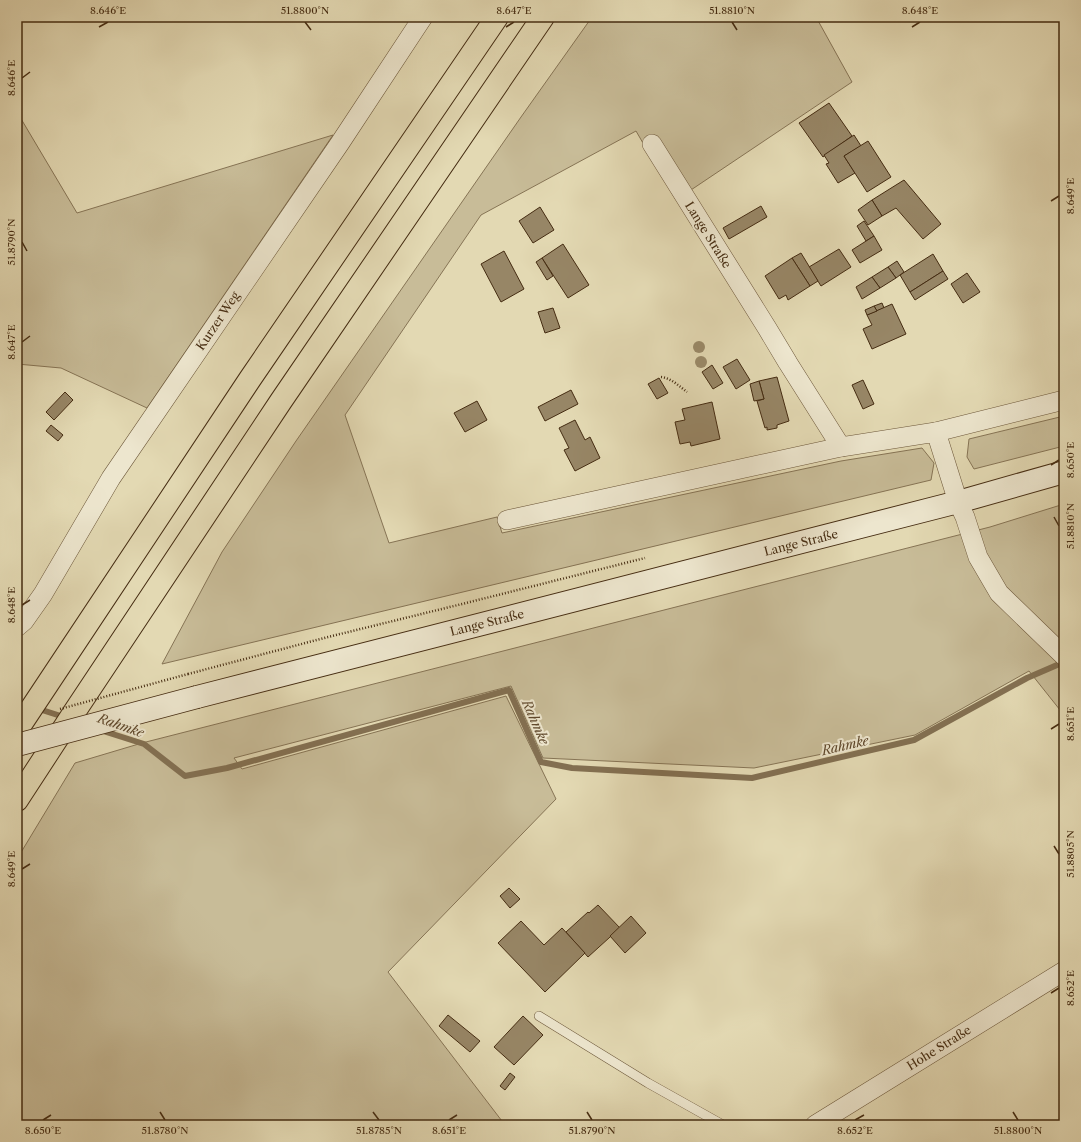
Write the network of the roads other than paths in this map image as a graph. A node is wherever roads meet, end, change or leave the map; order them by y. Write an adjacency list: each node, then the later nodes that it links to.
1 (423, 17): 11 (street, Kurzer Weg)
2 (497, 17): 13 (highway)
3 (543, 17): 14 (highway)
4 (652, 144): 7 (street, Lange Straße)
5 (1064, 400): 6 (street)
6 (936, 432): 7 (street); 9 (street)
7 (841, 447): 10 (street)
8 (1064, 472): 9 (street, Lange Straße)
9 (958, 502): 12 (street); 13 (street, Lange Straße, bridge)
10 (507, 520)
11 (17, 627)
12 (1060, 653)
13 (17, 734)
14 (17, 800)
15 (1064, 971): 18 (street, Hohe Straße)
16 (539, 1016): 17 (lane)
17 (722, 1125)
18 (815, 1125)

